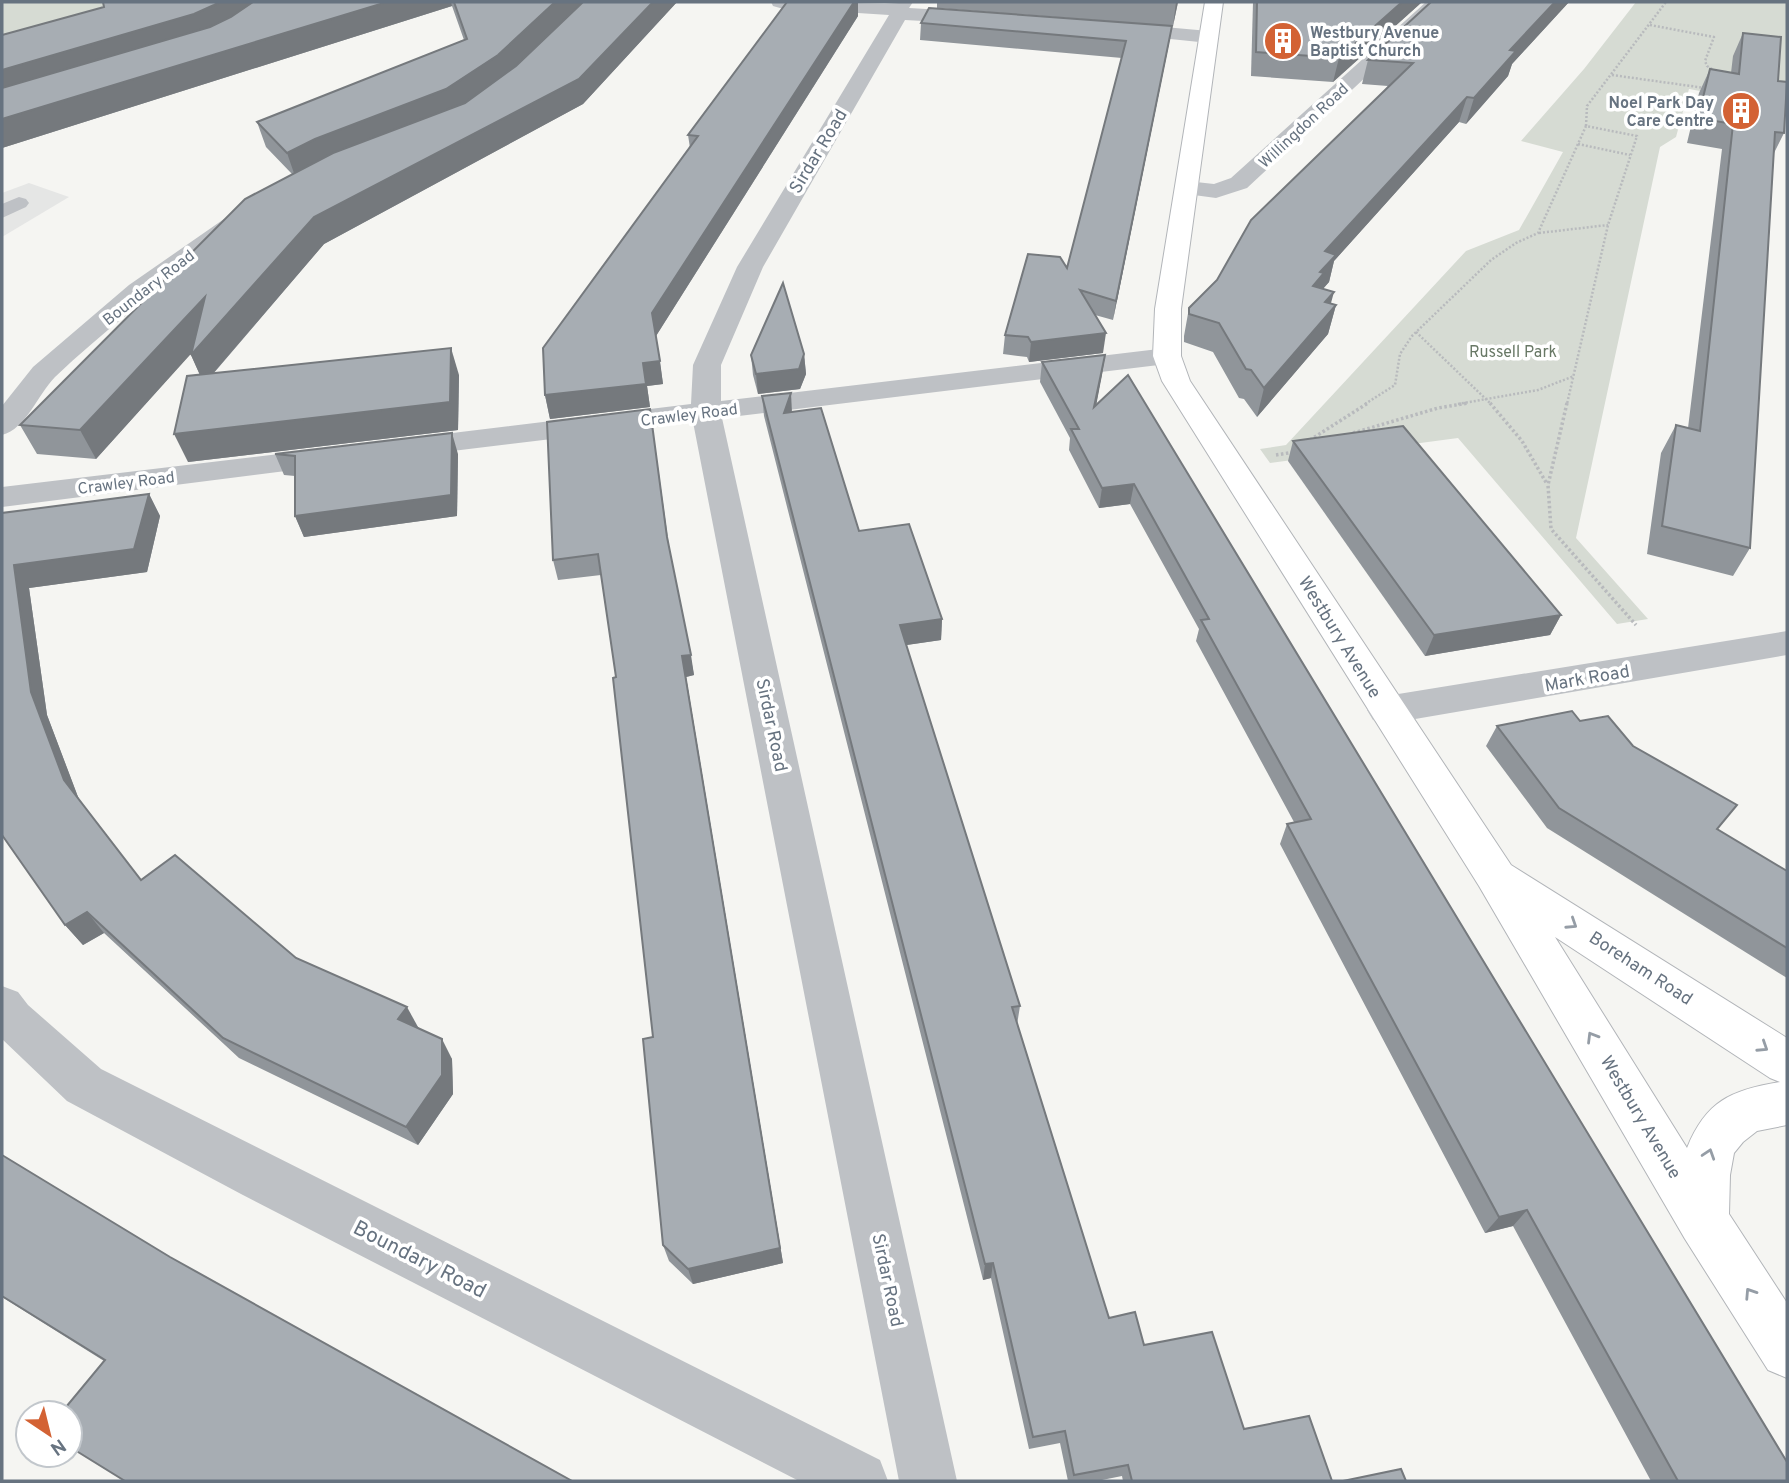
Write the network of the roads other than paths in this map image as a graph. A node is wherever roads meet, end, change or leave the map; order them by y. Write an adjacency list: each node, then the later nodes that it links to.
1 (780, 2): 4 (street)
2 (1214, 2): 7 (main road, Westbury Avenue)
3 (1437, 2): 8 (street, Willingdon Road)
4 (901, 8): 5 (street); 11 (street, Sirdar Road)
5 (992, 19)
6 (1100, 28): 7 (street)
7 (1209, 37): 8 (main road, Westbury Avenue)
8 (1187, 188): 10 (main road, Westbury Avenue)
9 (252, 214): 12 (street, Boundary Road)
10 (1167, 356): 11 (street, Crawley Road); 15 (main road, Westbury Avenue)
11 (706, 412): 13 (street, Crawley Road); 23 (street, Sirdar Road)
12 (2, 426)
13 (2, 497)
14 (1787, 643): 15 (street, Mark Road)
15 (1386, 710): 16 (main road, Westbury Avenue)
16 (1494, 874): 18 (main road, Boreham Road, one-way to 18); 20 (main road, Westbury Avenue, one-way to 16)
17 (2, 1006): 22 (street, Boundary Road)
18 (1787, 1063)
19 (1787, 1103): 20 (main road, Westbury Avenue, one-way to 19)
20 (1703, 1221): 21 (main road, Westbury Avenue, one-way to 20)
21 (1787, 1351)
22 (859, 1481)
23 (928, 1481)

